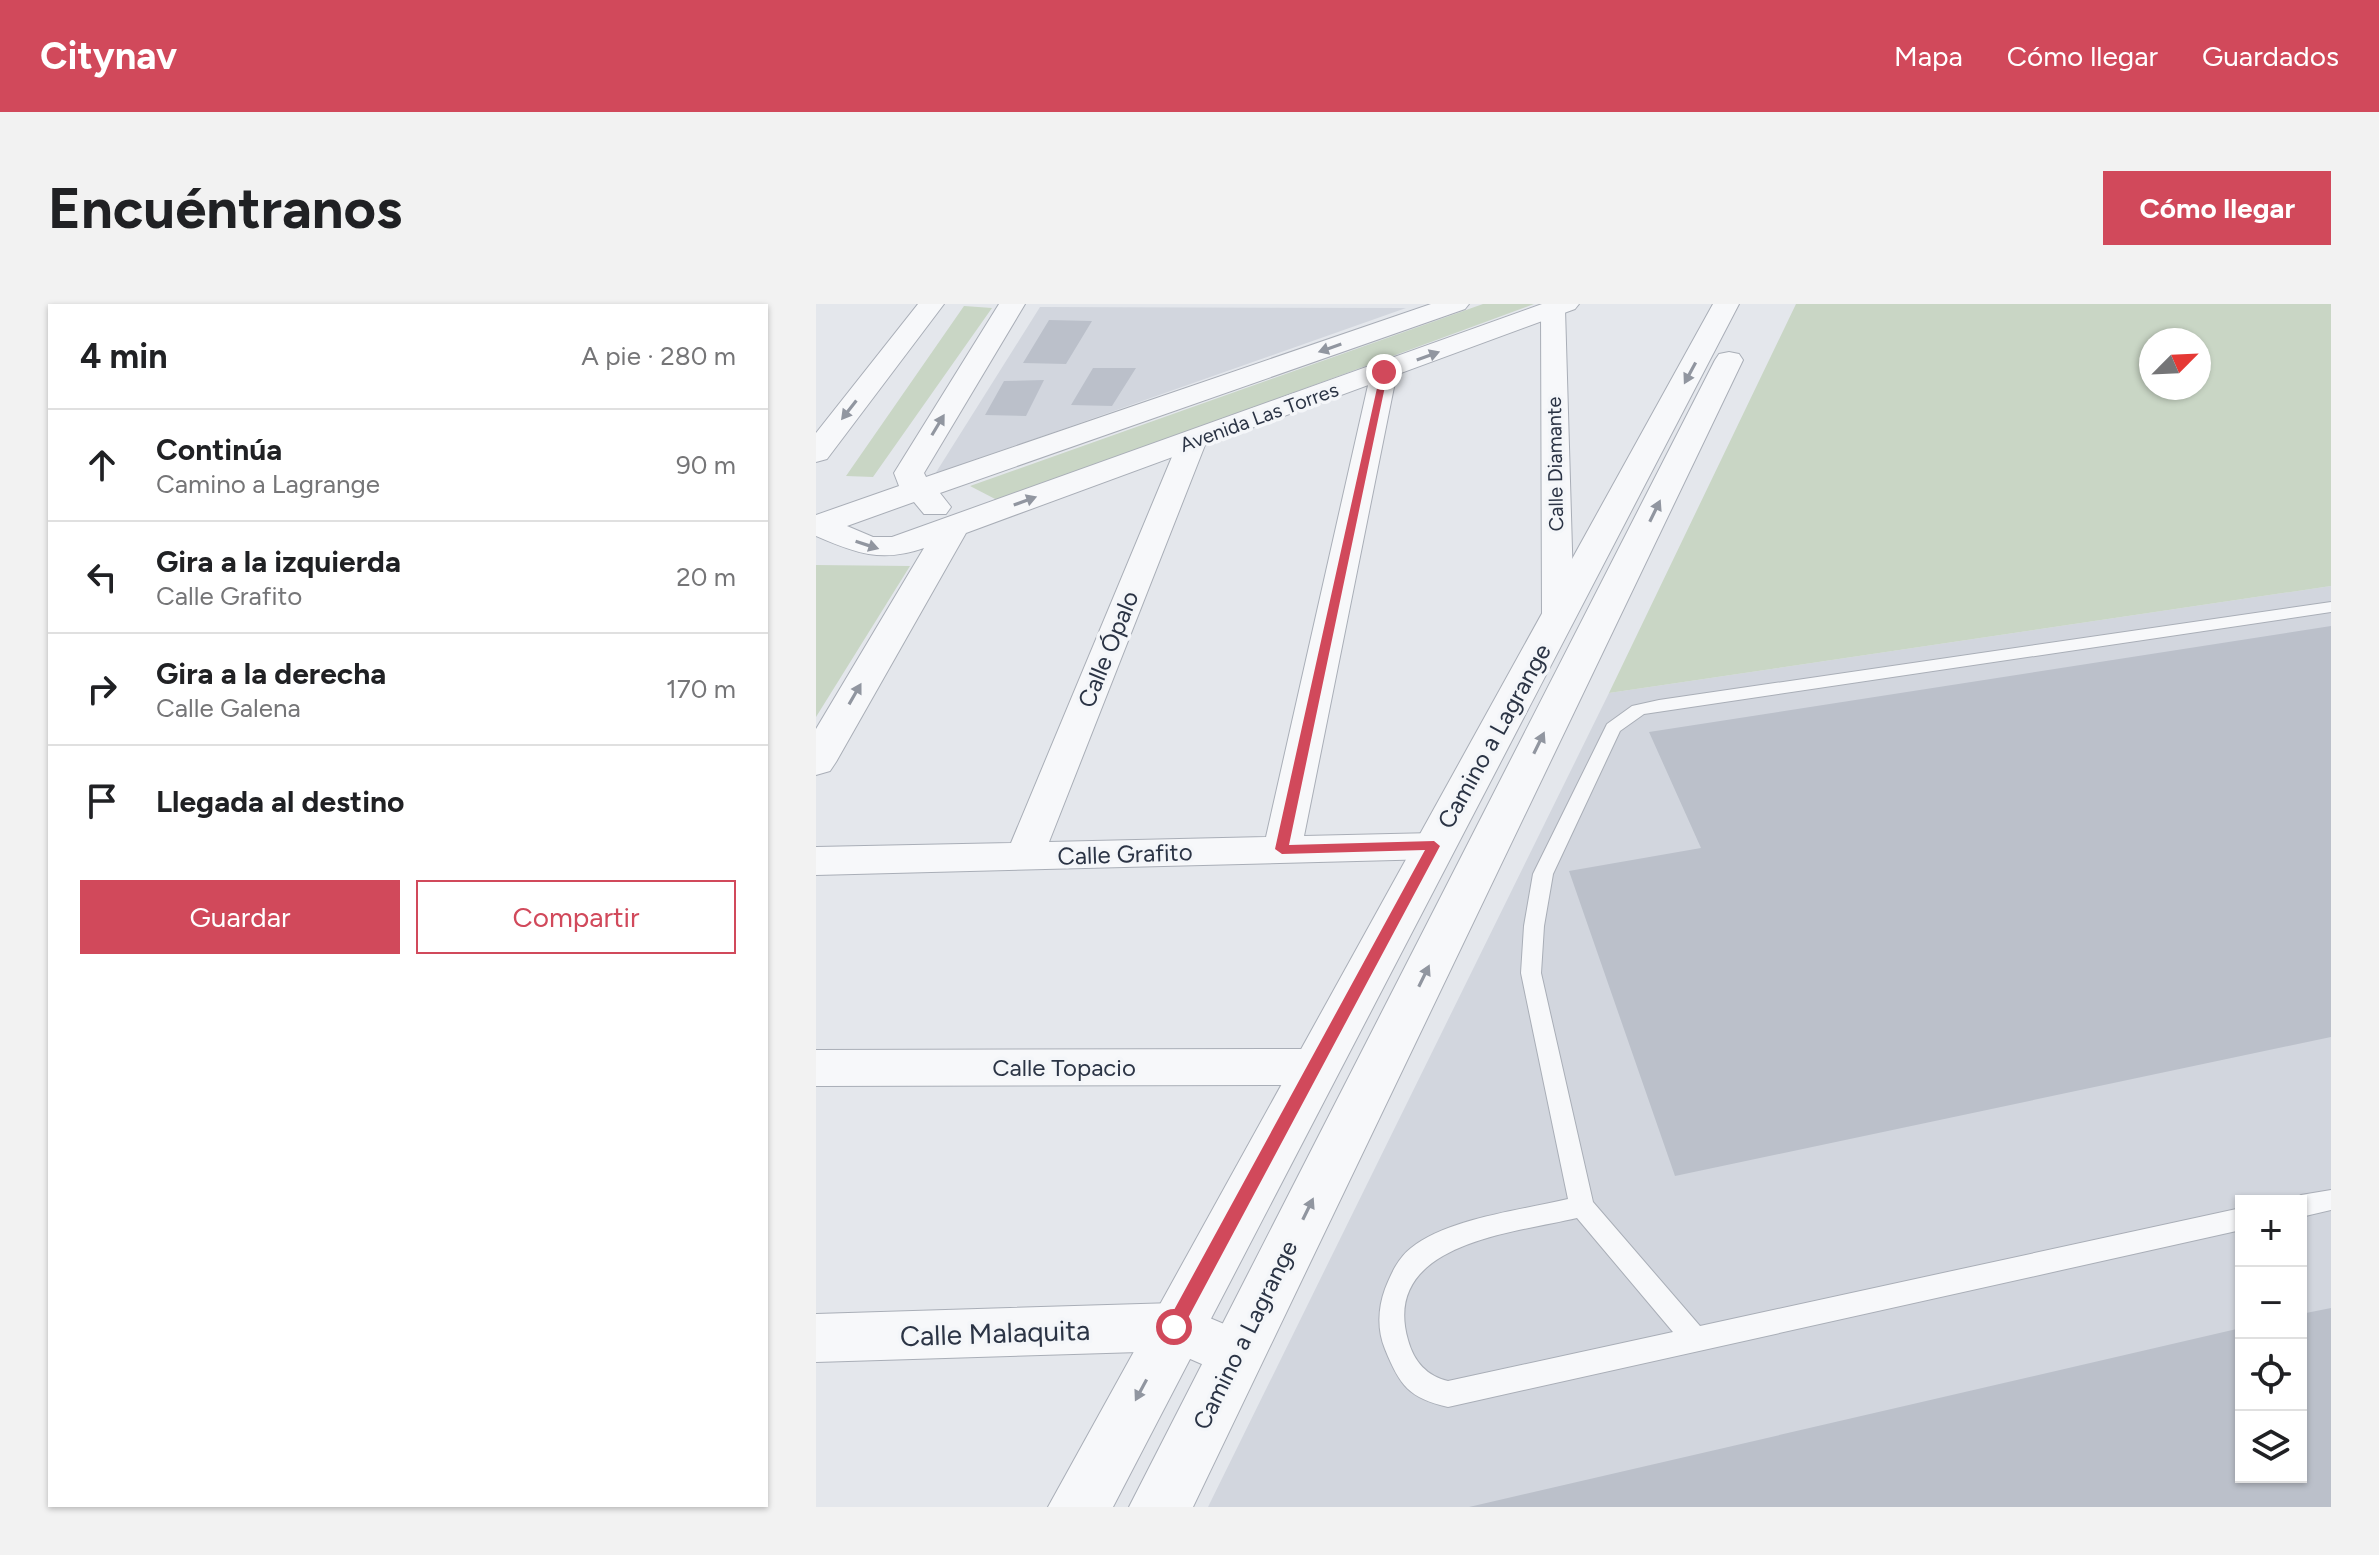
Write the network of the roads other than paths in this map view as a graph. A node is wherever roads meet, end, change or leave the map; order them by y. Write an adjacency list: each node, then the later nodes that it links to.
1 (931, 304): 9 (street, one-way to 9)
2 (1012, 304): 10 (street, one-way to 2)
3 (1456, 304): 10 (street, Avenida Las Torres, one-way to 10)
4 (1726, 304): 14 (street, Camino a Lagrange, one-way to 14)
5 (1757, 304): 29 (street, Camino a Lagrange, one-way to 5)
6 (1560, 307): 7 (street, Avenida Las Torres, one-way to 6); 14 (street, Calle Diamante)
7 (1384, 372): 8 (street, Avenida Las Torres); 17 (street)
8 (1193, 440): 12 (street, Avenida Las Torres, one-way to 8); 18 (street, Calle Ópalo)
9 (816, 453)
10 (921, 490): 11 (street, Avenida Las Torres); 12 (street)
11 (817, 525): 12 (street, Avenida Las Torres, one-way to 12)
12 (952, 528): 15 (street, one-way to 12)
13 (2331, 607): 24 (lane)
14 (1558, 618): 16 (street, Camino a Lagrange)
15 (816, 762)
16 (1434, 846): 17 (street, Calle Grafito); 20 (street, Camino a Lagrange)
17 (1282, 849): 18 (street, Calle Grafito)
18 (1024, 857): 19 (street, Calle Grafito)
19 (816, 861)
20 (1313, 1067): 21 (street, Calle Topacio); 26 (street, Camino a Lagrange)
21 (816, 1068)
22 (2331, 1200): 23 (lane)
23 (2307, 1205)
24 (1582, 1206): 28 (lane); 28 (lane)
25 (2235, 1220): 28 (lane)
26 (1174, 1327): 27 (street, Calle Malaquita); 29 (street); 30 (street, Camino a Lagrange, one-way to 30)
27 (816, 1338)
28 (1694, 1338)
29 (1236, 1354): 31 (street, Camino a Lagrange)
30 (1079, 1507)
31 (1160, 1507)

